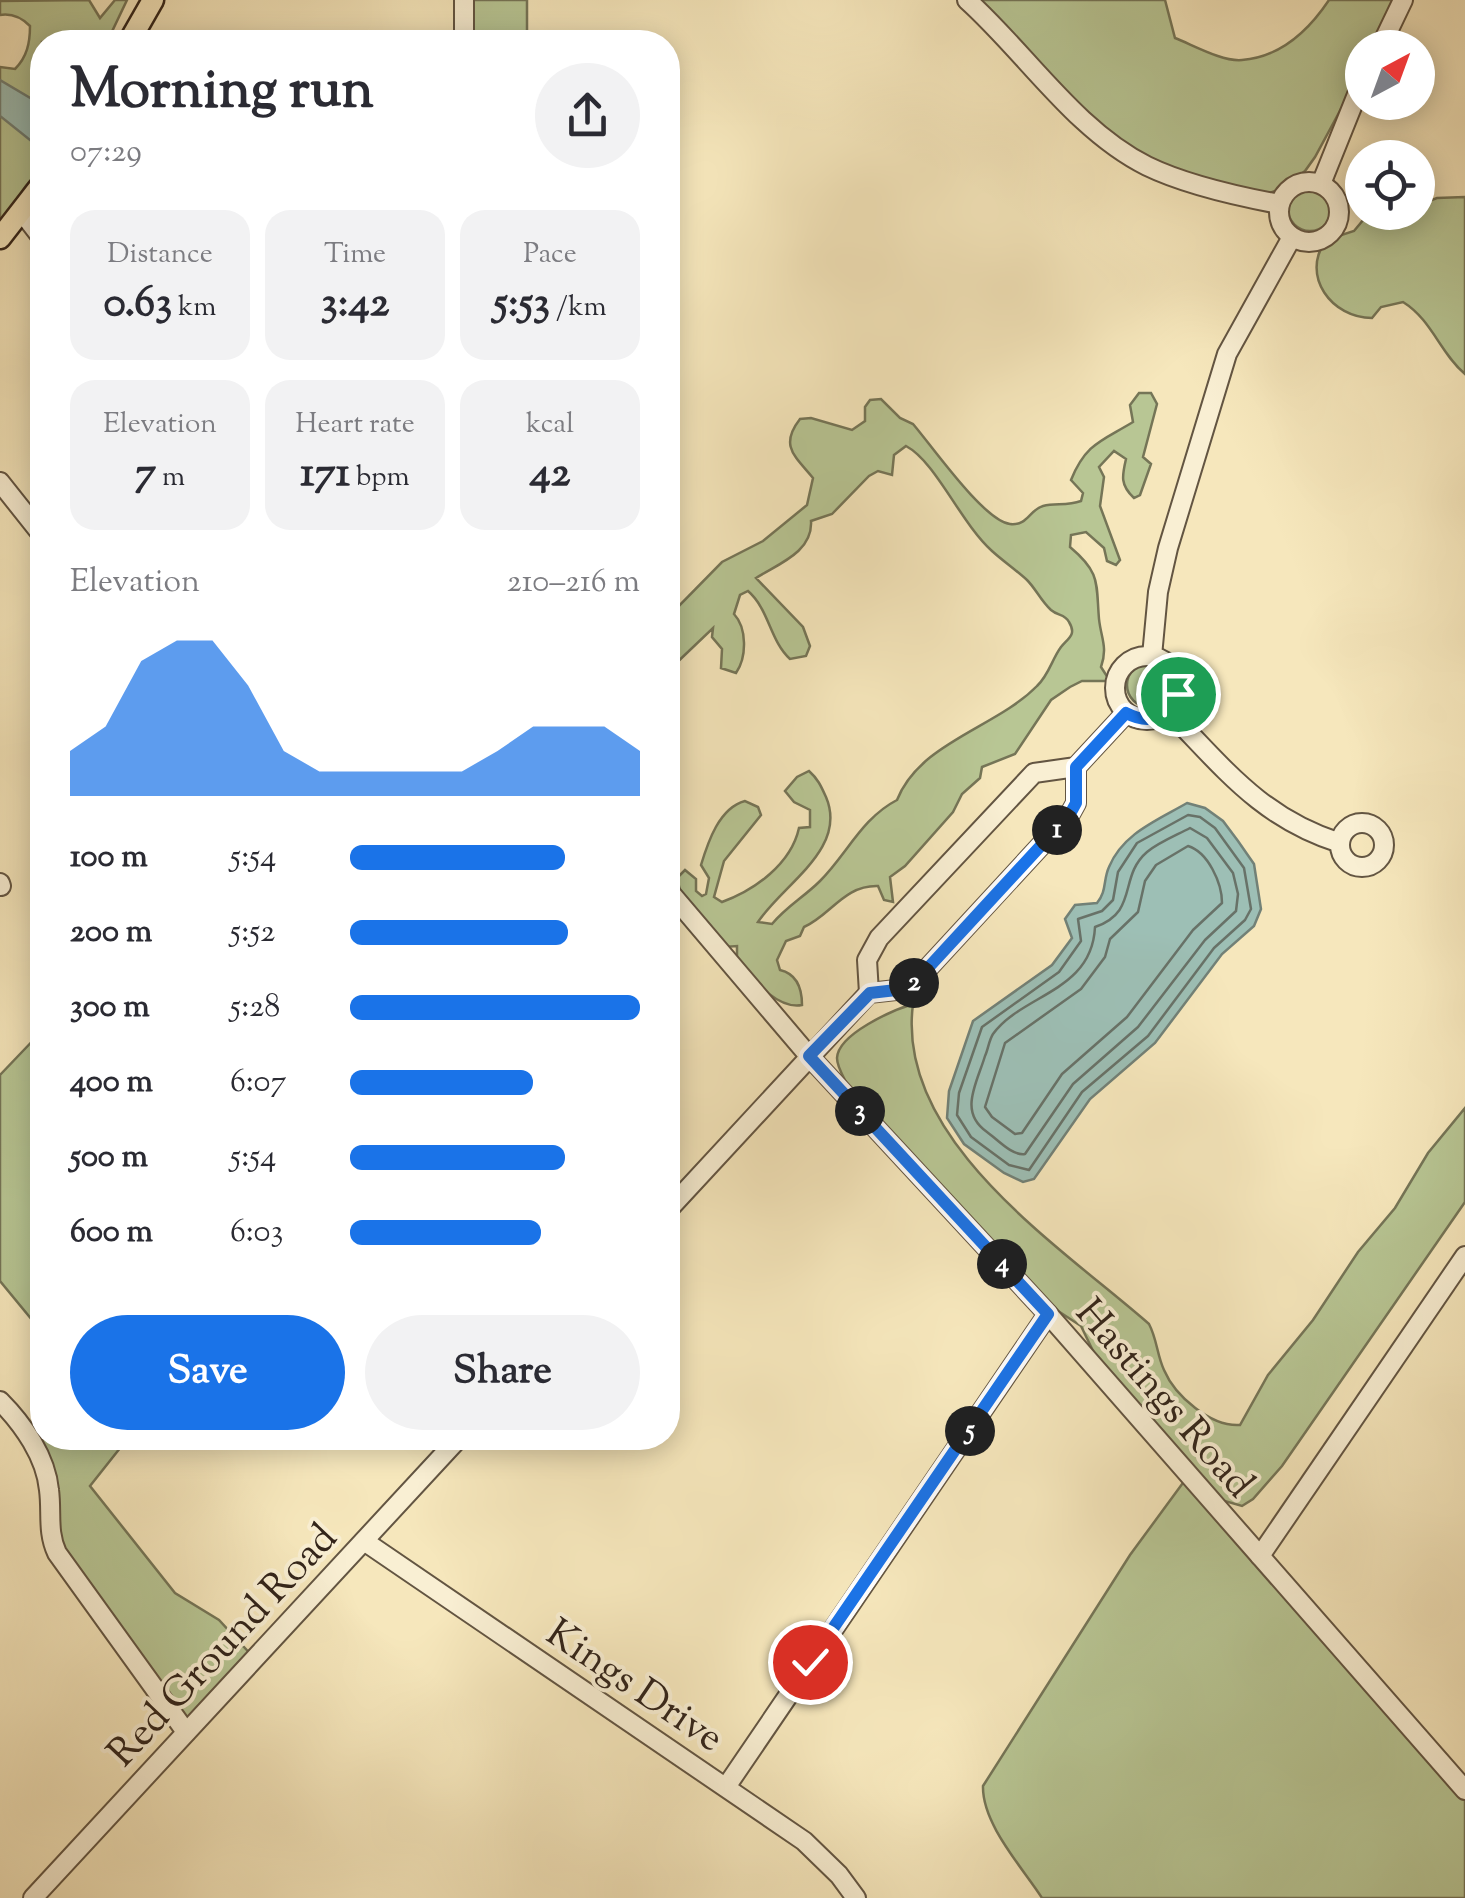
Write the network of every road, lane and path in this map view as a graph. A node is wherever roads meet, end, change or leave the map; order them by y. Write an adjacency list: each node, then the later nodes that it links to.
1 (153, 0): 5 (main road)
2 (464, 0): 6 (street)
3 (968, 0): 11 (street)
4 (1403, 0): 7 (street)
5 (136, 30)
6 (464, 30)
7 (1389, 30)
8 (1345, 117): 9 (street)
9 (1321, 184): 11 (street); 14 (street)
10 (30, 201): 12 (main road)
11 (1279, 204): 14 (street)
12 (22, 212): 13 (street); 15 (main road)
13 (30, 222)
14 (1292, 237): 18 (street)
15 (0, 238)
16 (0, 482): 17 (street)
17 (30, 520)
18 (1152, 656): 19 (street); 20 (street)
19 (1169, 712): 20 (street); 22 (street)
20 (1126, 713): 21 (street)
21 (1076, 767): 24 (street); 24 (street)
22 (1340, 842)
23 (680, 904): 25 (street)
24 (870, 993): 25 (street)
25 (809, 1056): 26 (street); 28 (street, Hastings Road)
26 (680, 1197)
27 (1465, 1256): 34 (street)
28 (1048, 1314): 34 (street, Hastings Road); 36 (street)
29 (0, 1401): 30 (street)
30 (30, 1441)
31 (35, 1450): 35 (street)
32 (448, 1450): 33 (street, Red Ground Road)
33 (364, 1541): 35 (street, Red Ground Road); 36 (street, Kings Drive)
34 (1260, 1556): 37 (street, Hastings Road)
35 (186, 1732): 38 (street, Red Ground Road)
36 (726, 1787): 39 (street, Kings Drive)
37 (1465, 1790)
38 (33, 1898)
39 (856, 1898)

